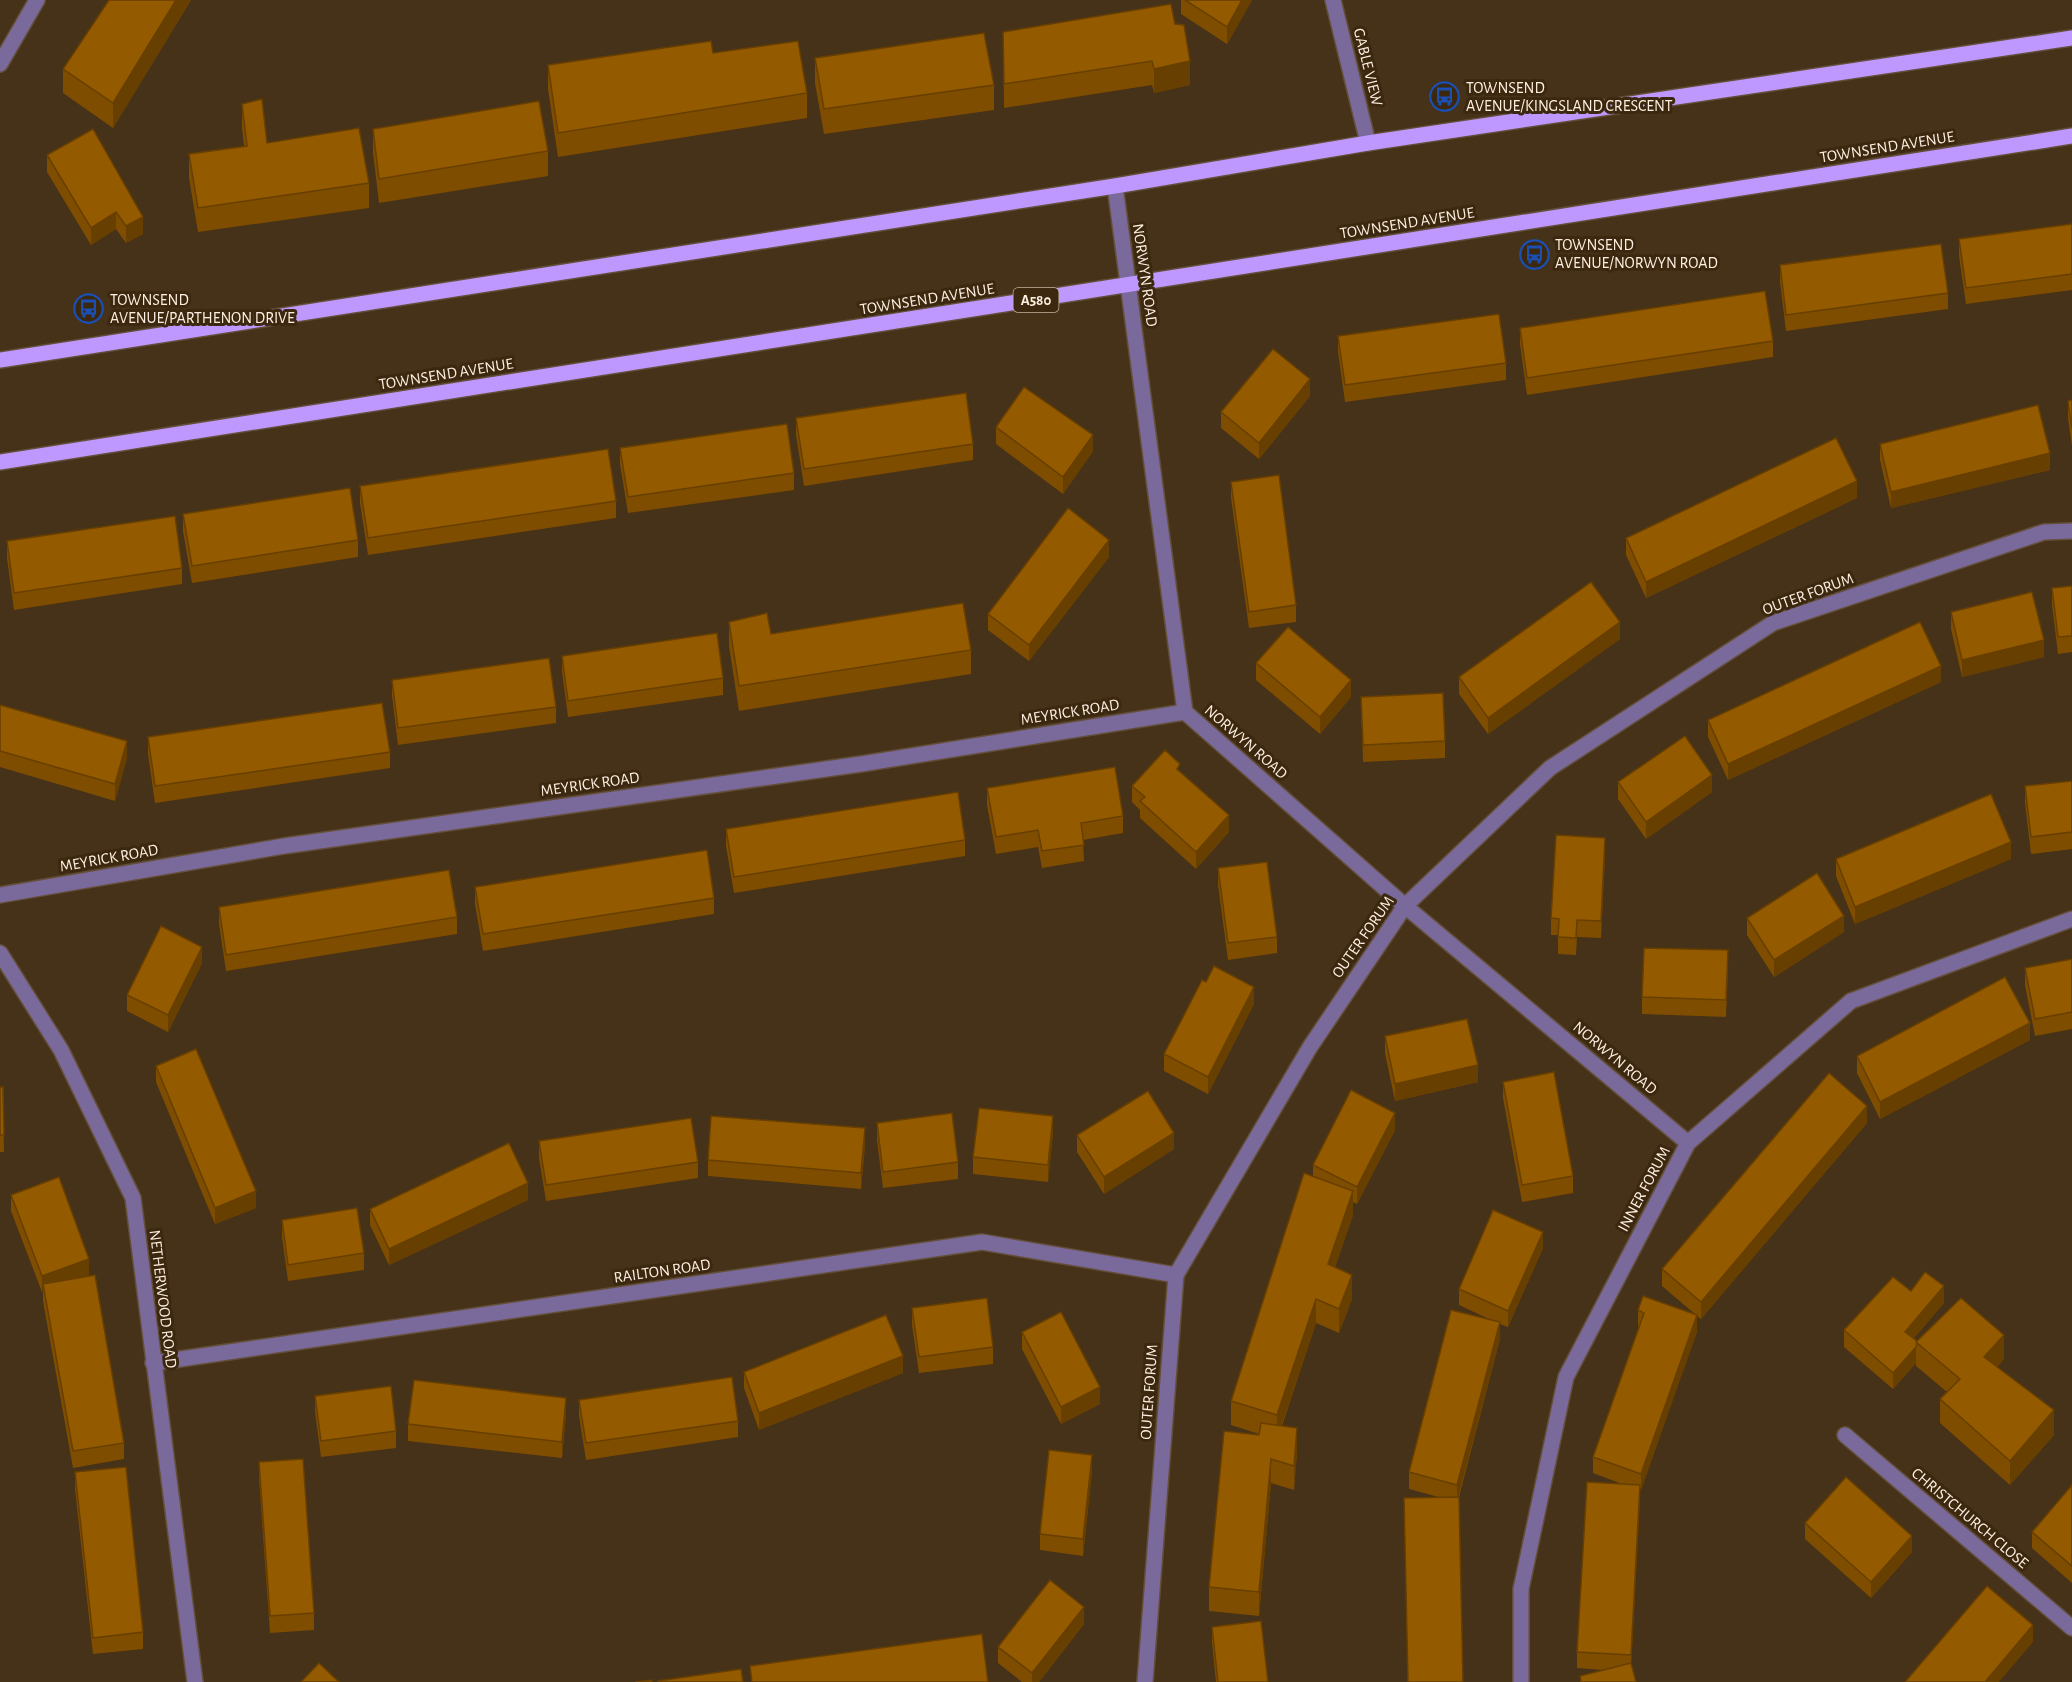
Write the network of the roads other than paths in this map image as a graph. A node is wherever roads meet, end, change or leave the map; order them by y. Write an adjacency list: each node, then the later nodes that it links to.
1 (37, 0): 4 (street)
2 (1333, 0): 6 (street, GABLE VIEW)
3 (2072, 38): 6 (main road)
4 (0, 64)
5 (2072, 136): 8 (main road, TOWNSEND AVENUE / A580)
6 (1368, 143): 7 (main road)
7 (1115, 186): 8 (street, NORWYN ROAD); 9 (main road)
8 (1129, 285): 10 (main road, TOWNSEND AVENUE / A580); 12 (street, NORWYN ROAD)
9 (0, 360)
10 (0, 462)
11 (2072, 531): 14 (street, OUTER FORUM)
12 (1185, 712): 13 (street, MEYRICK ROAD); 14 (street, NORWYN ROAD)
13 (0, 895)
14 (1405, 906): 17 (street, NORWYN ROAD); 18 (street, OUTER FORUM)
15 (2072, 919): 17 (street, INNER FORUM)
16 (0, 953): 19 (street, NETHERWOOD ROAD)
17 (1688, 1143): 24 (street, INNER FORUM)
18 (1176, 1275): 19 (street, RAILTON ROAD); 23 (street, OUTER FORUM)
19 (153, 1364): 22 (street, NETHERWOOD ROAD)
20 (1845, 1436): 21 (street, CHRISTCHURCH CLOSE)
21 (2072, 1628)
22 (195, 1682)
23 (1145, 1682)
24 (1521, 1682)

